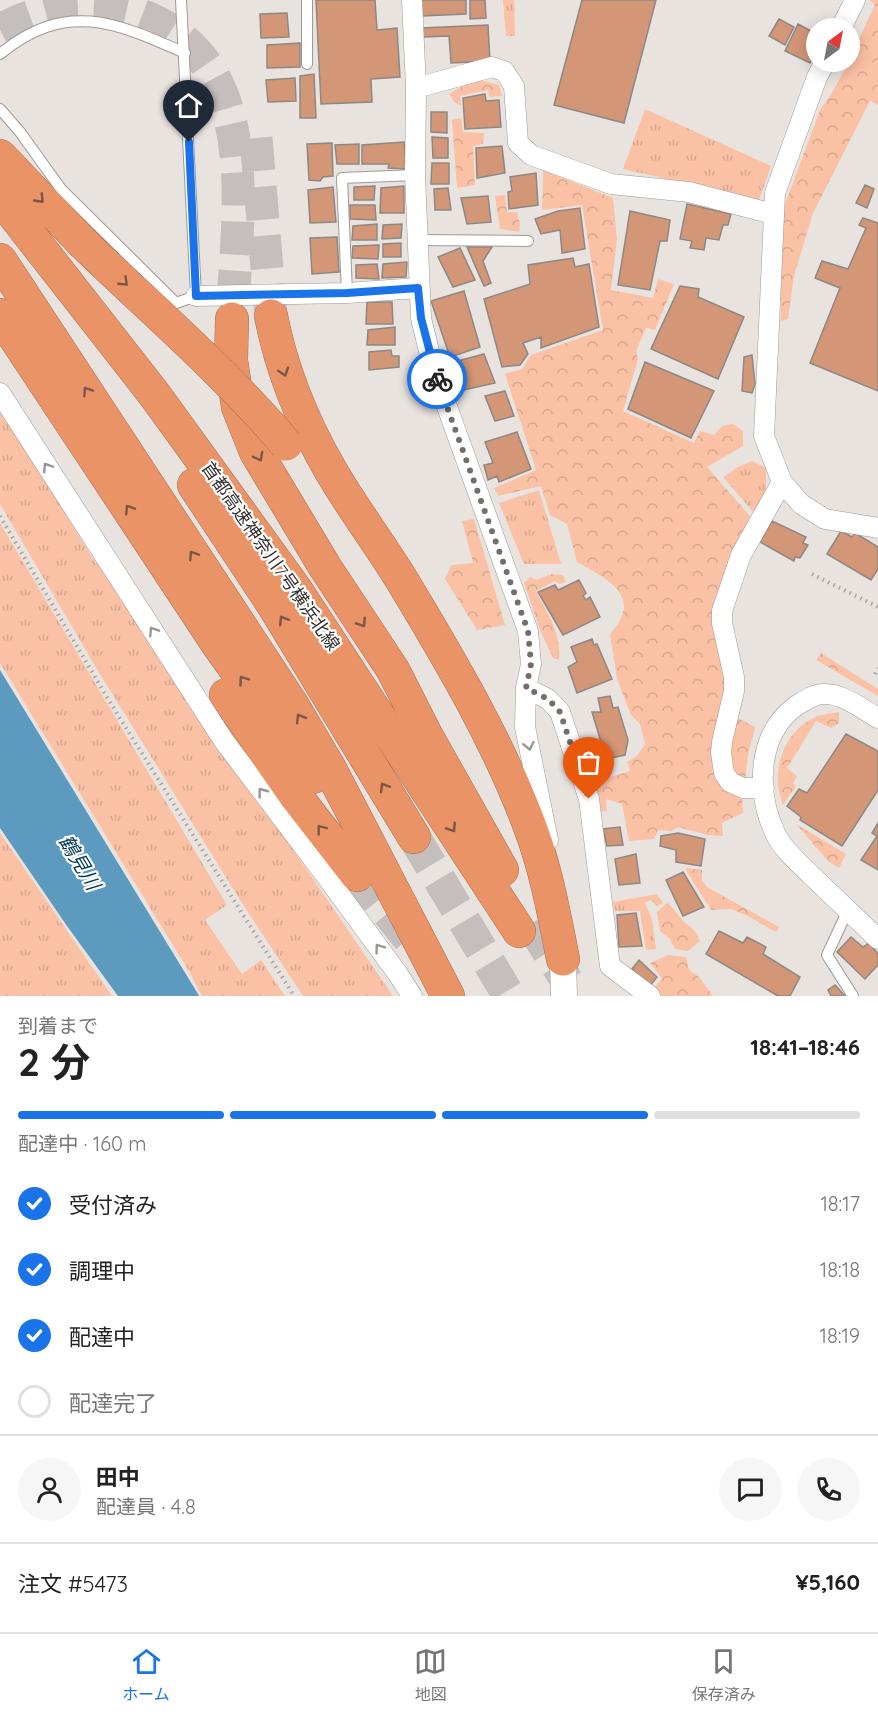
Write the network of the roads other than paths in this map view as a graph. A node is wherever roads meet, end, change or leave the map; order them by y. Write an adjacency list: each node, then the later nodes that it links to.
1 (181, 0): 6 (lane)
2 (307, 0): 8 (lane)
3 (412, 0): 10 (street)
4 (855, 0): 5 (street)
5 (846, 18)
6 (185, 53): 7 (lane); 23 (lane)
7 (0, 54)
8 (307, 64)
9 (820, 72): 15 (street)
10 (416, 88): 13 (street); 15 (street)
11 (0, 109): 23 (lane)
12 (0, 156): 33 (highway, one-way to 33, bridge)
13 (415, 175): 17 (street); 22 (lane)
14 (0, 197): 26 (highway, 首都高速神奈川7号横浜北線)
15 (773, 214): 29 (street)
16 (0, 224): 20 (highway, 首都高速神奈川7号横浜北線)
17 (417, 240): 18 (lane); 21 (street)
18 (528, 241)
19 (0, 261): 20 (highway)
20 (28, 280): 35 (highway, 首都高速神奈川7号横浜北線, one-way to 20); 37 (highway, one-way to 20)
21 (418, 288): 22 (street); 31 (street)
22 (347, 293): 23 (street)
23 (196, 296)
24 (0, 315): 37 (highway, one-way to 24)
25 (271, 316): 33 (highway, one-way to 33)
26 (232, 319)
27 (0, 353): 36 (highway, one-way to 27)
28 (0, 393): 41 (street, one-way to 28)
29 (782, 482): 30 (street); 34 (street)
30 (878, 528)
31 (526, 688): 40 (street, one-way to 40); 44 (street)
32 (878, 718): 34 (street)
33 (503, 763): 40 (highway)
34 (764, 788): 38 (street)
35 (414, 837)
36 (357, 875)
37 (397, 899): 42 (highway)
38 (848, 910): 39 (street); 45 (lane)
39 (878, 939)
40 (563, 959): 43 (street)
41 (412, 996)
42 (448, 996)
43 (564, 996)
44 (650, 996)
45 (853, 996)

